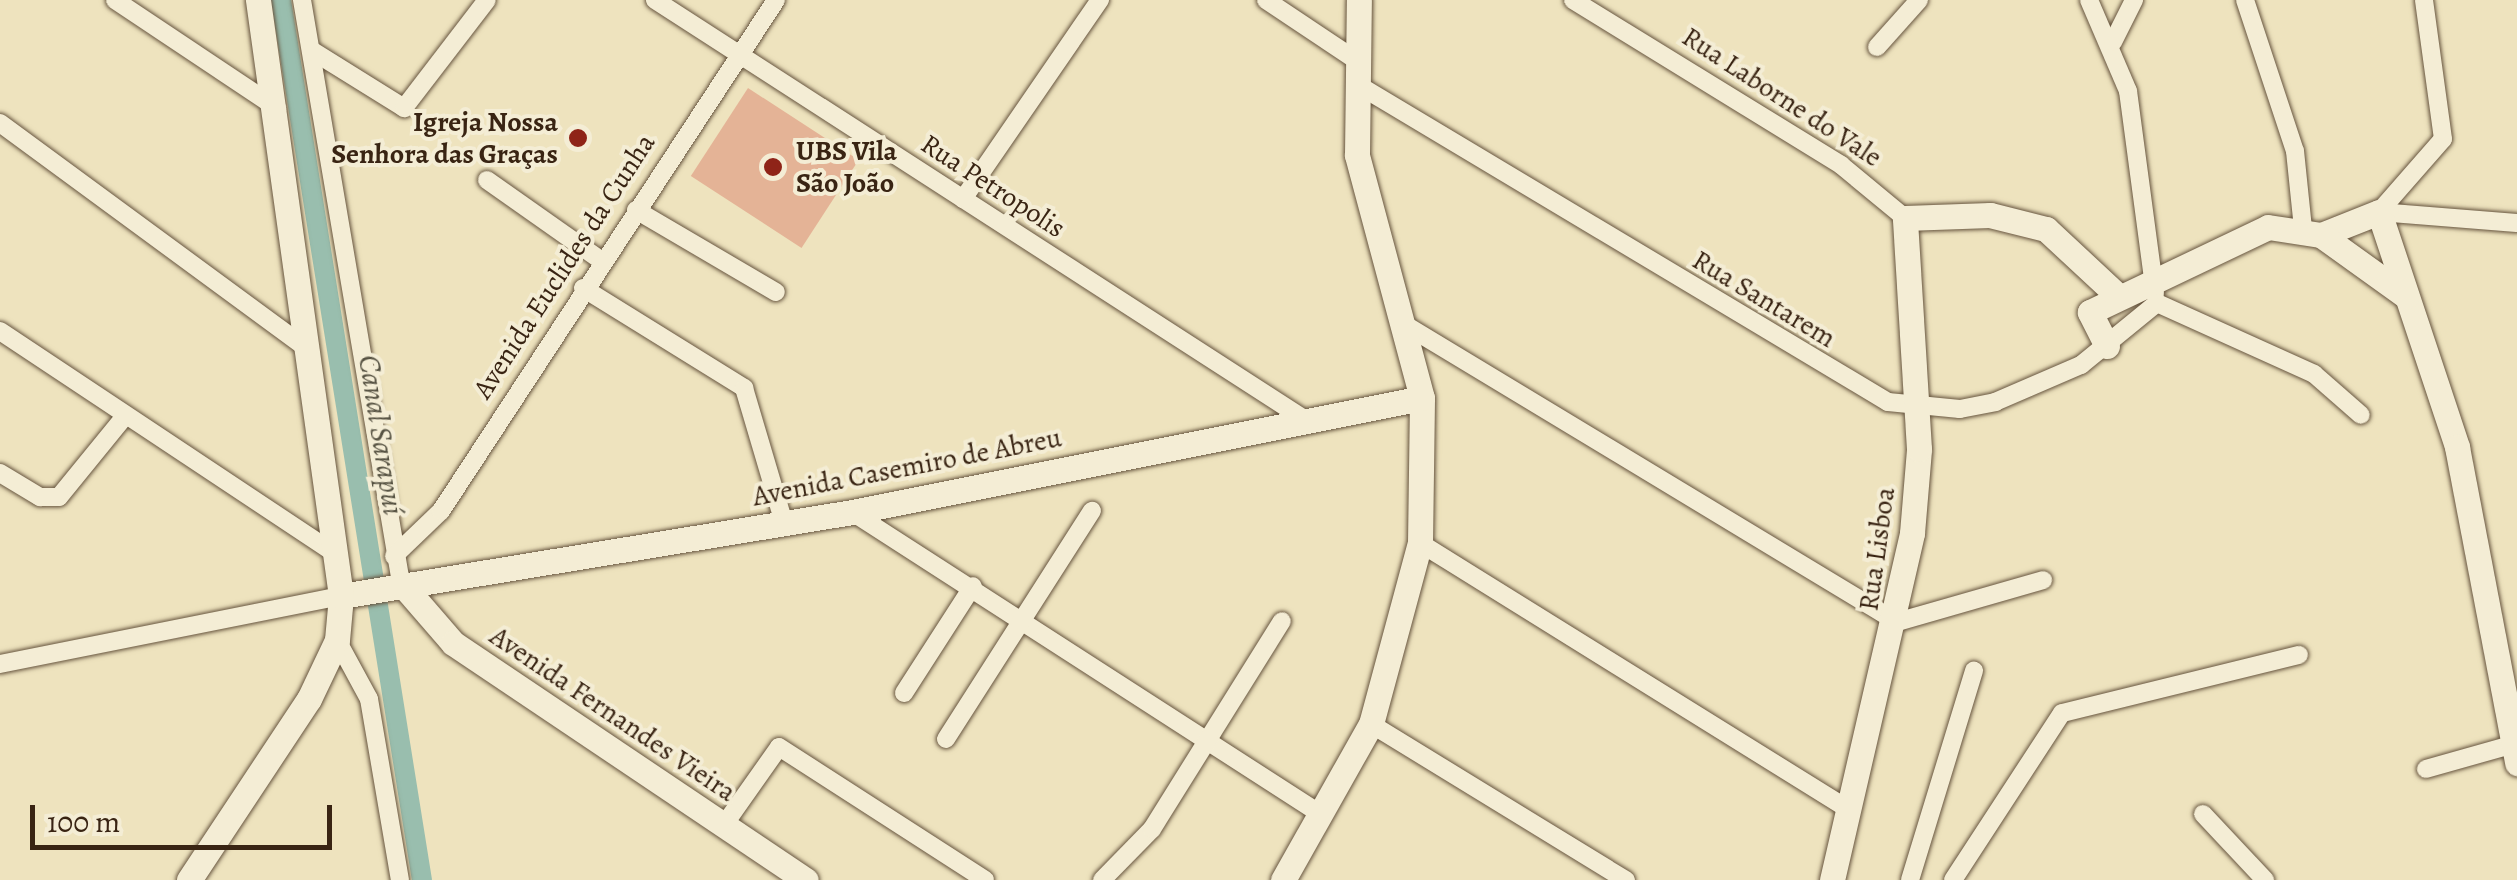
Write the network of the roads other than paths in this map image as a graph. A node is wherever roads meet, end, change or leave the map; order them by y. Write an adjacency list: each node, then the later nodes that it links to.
1 (115, 0): 21 (street)
2 (258, 0): 21 (main road)
3 (302, 0): 18 (street)
4 (487, 0): 18 (street)
5 (655, 0): 19 (street, Rua Petropolis)
6 (776, 0): 19 (street, Avenida Euclides da Cunha)
7 (1100, 0): 24 (street)
8 (1266, 0): 20 (street, Rua Santarem)
9 (1359, 0): 20 (main road)
10 (1573, 0): 27 (street, Rua Laborne do Vale)
11 (1919, 0): 17 (street)
12 (2089, 0): 16 (street)
13 (2134, 0): 16 (street)
14 (2245, 0): 29 (street)
15 (2424, 0): 26 (street)
16 (2114, 42): 31 (street)
17 (1877, 47)
18 (310, 50): 52 (street)
19 (739, 56): 24 (street, Rua Petropolis); 25 (street, Avenida Euclides da Cunha)
20 (1356, 72): 37 (main road); 42 (street, Rua Santarem)
21 (277, 109): 40 (main road)
22 (0, 123): 40 (street)
23 (488, 180): 30 (street)
24 (963, 200): 45 (street, Rua Petropolis)
25 (636, 210): 30 (street, Avenida Euclides da Cunha); 33 (street)
26 (2379, 212): 28 (street); 29 (main road); 35 (main road)
27 (1905, 218): 34 (main road); 42 (main road, Rua Lisboa)
28 (2517, 223)
29 (2312, 232): 31 (main road); 35 (main road)
30 (602, 261): 32 (street, Avenida Euclides da Cunha)
31 (2150, 276): 34 (main road); 36 (street)
32 (584, 288): 49 (street); 52 (street, Avenida Euclides da Cunha)
33 (776, 292)
34 (2116, 294): 39 (main road)
35 (2406, 296): 68 (main road)
36 (2158, 303): 39 (street, Rua Santarem); 43 (street)
37 (1407, 326): 41 (main road); 59 (street)
38 (0, 331): 44 (street)
39 (2107, 346): 42 (street, Rua Santarem)
40 (310, 351): 51 (main road)
41 (1422, 398): 45 (main road, Avenida Casemiro de Abreu); 50 (main road)
42 (1916, 408): 59 (main road, Rua Lisboa)
43 (2361, 415)
44 (125, 416): 46 (street); 51 (street)
45 (1301, 417): 48 (main road, Avenida Casemiro de Abreu)
46 (0, 473)
47 (1092, 511): 58 (street)
48 (852, 512): 49 (main road, Avenida Casemiro de Abreu); 55 (street)
49 (784, 523): 54 (main road, Avenida Casemiro de Abreu)
50 (1420, 543): 65 (main road); 70 (street)
51 (337, 556): 56 (main road)
52 (394, 556): 54 (street)
53 (2044, 580): 59 (street)
54 (394, 584): 56 (main road, Avenida Casemiro de Abreu); 73 (main road, Avenida Fernandes Vieira)
55 (973, 586): 58 (street); 64 (street)
56 (350, 594): 60 (main road); 62 (street)
57 (1282, 620): 67 (street)
58 (1025, 622): 66 (street); 67 (street)
59 (1898, 622): 70 (main road, Rua Lisboa)
60 (337, 640): 74 (main road); 75 (street)
61 (2299, 655): 83 (street)
62 (0, 664)
63 (1974, 671): 82 (street)
64 (904, 692)
65 (1371, 724): 72 (main road); 80 (street)
66 (946, 739)
67 (1205, 742): 72 (street); 78 (street)
68 (2514, 754): 69 (street)
69 (2426, 770)
70 (1848, 809): 81 (main road, Rua Lisboa)
71 (2203, 814): 84 (street)
72 (1322, 816): 79 (main road)
73 (724, 825): 76 (main road, Avenida Fernandes Vieira); 77 (street)
74 (188, 880)
75 (400, 880)
76 (806, 880)
77 (986, 880)
78 (1102, 880)
79 (1283, 880)
80 (1626, 880)
81 (1832, 880)
82 (1910, 880)
83 (1953, 880)
84 (2264, 880)

